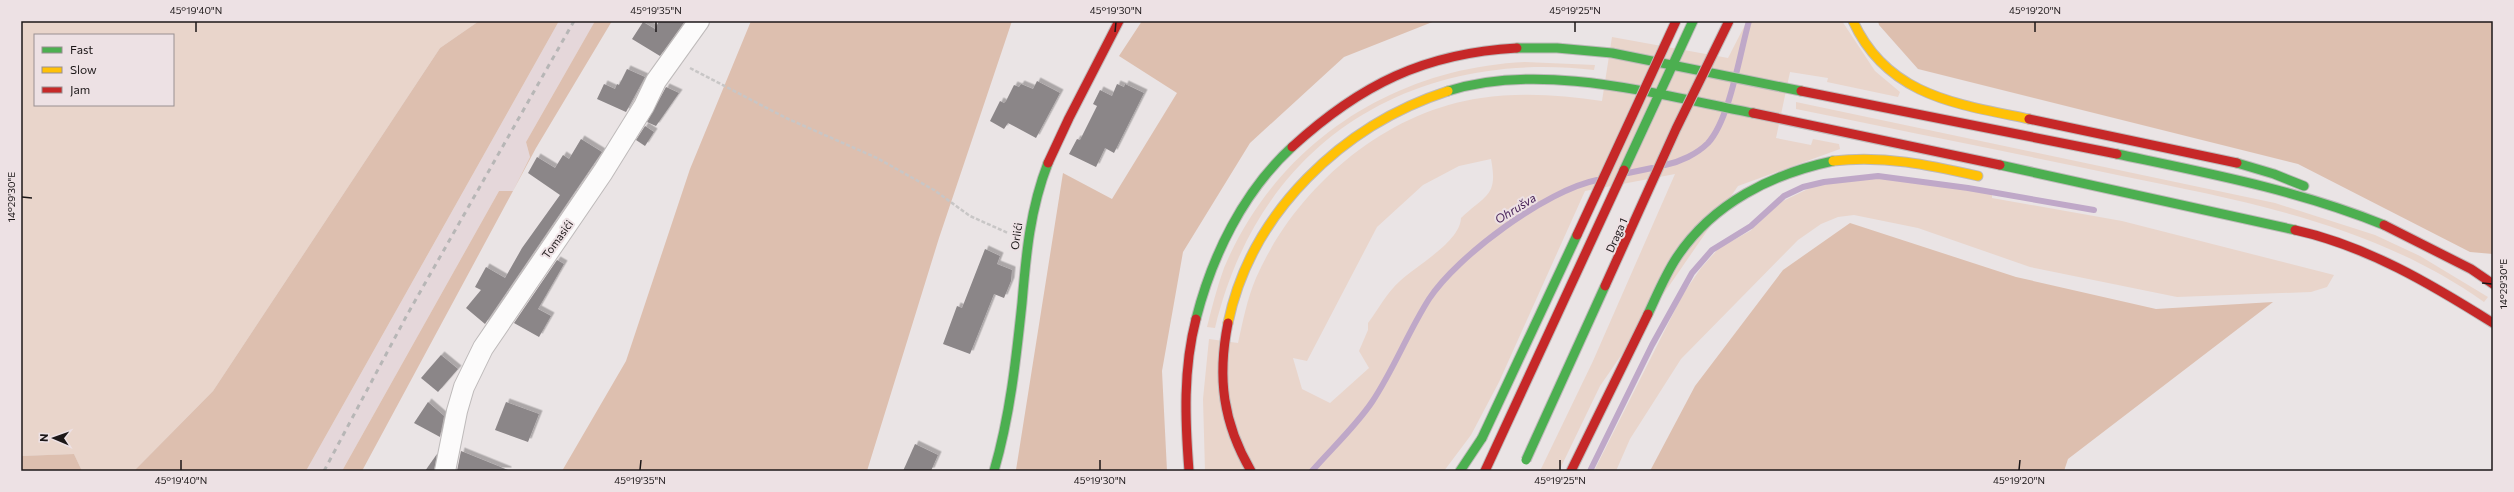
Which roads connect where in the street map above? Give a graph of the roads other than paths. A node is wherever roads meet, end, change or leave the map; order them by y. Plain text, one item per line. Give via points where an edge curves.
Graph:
1 (699, 21) edge
2 (1120, 21) edge
3 (1676, 21) edge
4 (1693, 21) edge
5 (1728, 21) edge
6 (1853, 21) edge
7 (1985, 177) dead end
8 (2338, 206) junction
9 (2327, 237) junction
10 (2287, 238) dead end
11 (2493, 284) edge
12 (2493, 323) edge
13 (445, 471) edge
14 (994, 471) edge
15 (1189, 471) edge
16 (1251, 471) edge
17 (1460, 471) edge
18 (1485, 471) edge
19 (1520, 471) edge
20 (1571, 471) edge

1 - 13 street, Tomasići via 656,81 644,106 603,172 483,348 464,388
2 - 14 main road, Orlići via 1050,155 1038,189 1027,240 1012,394 1006,429
3 - 17 main road, bridge via 1482,438
4 - 18 main road, Draga 1
5 - 19 main road, Draga 1, bridge via 1673,135 1566,377
6 - 8 main road via 1866,47 1877,60 1898,78 1940,97 1980,110 2271,172 2311,189
7 - 20 main road via 1904,161 1860,158 1828,161 1789,171 1732,201 1710,219 1682,250 1630,348
8 - 11 main road via 2385,225 2471,269
8 - 15 main road, bridge via 2224,176 1612,53 1553,47 1507,48 1464,54 1421,66 1381,82 1340,106 1305,134 1273,165 1246,200 1225,237 1208,278 1191,337 1186,400
9 - 10 main road via 2320,240
9 - 12 main road via 2372,254
9 - 16 main road, bridge via 1777,116 1606,86 1549,79 1505,81 1462,88 1419,100 1380,119 1344,143 1311,171 1287,199 1259,242 1236,296 1225,343 1222,377 1226,416 1232,438

